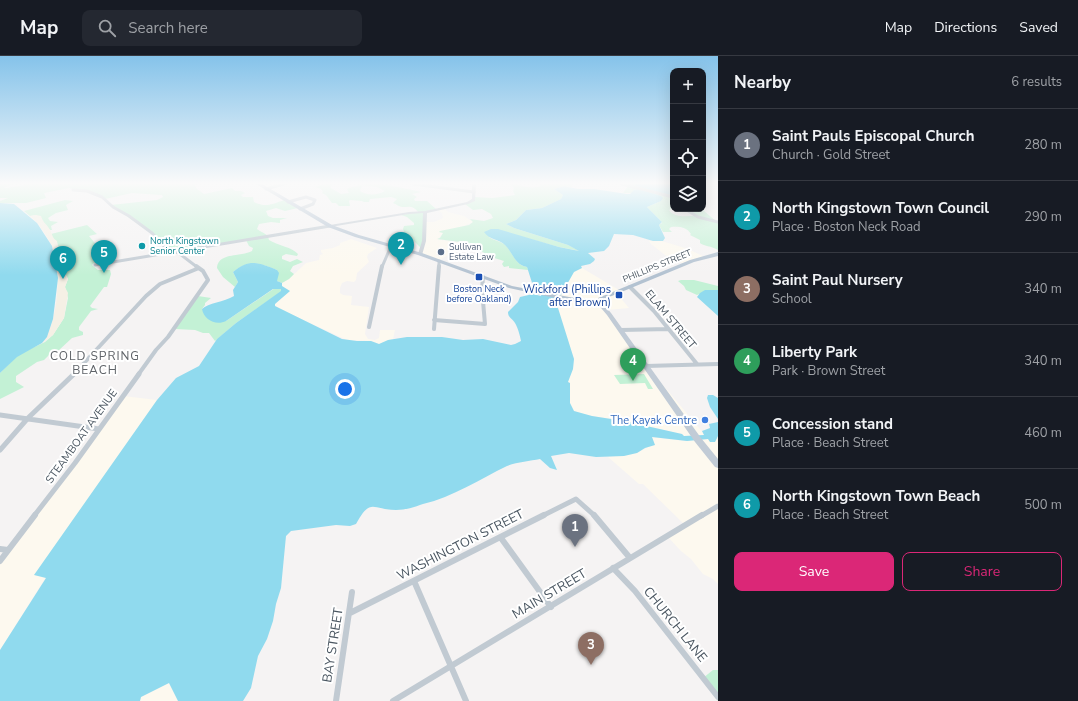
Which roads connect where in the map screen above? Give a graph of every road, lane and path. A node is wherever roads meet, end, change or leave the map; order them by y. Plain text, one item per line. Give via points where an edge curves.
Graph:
1 (126, 214) edge
2 (309, 214) edge
3 (402, 214) edge
4 (425, 214) edge
5 (693, 214) edge
6 (718, 222) edge
7 (330, 226) junction
8 (390, 246) junction
9 (176, 251) junction
10 (420, 254) junction
11 (718, 254) edge
12 (438, 261) junction
13 (95, 265) dead end
14 (198, 268) junction
15 (483, 277) junction
16 (630, 287) junction
17 (599, 301) junction
18 (434, 320) junction
19 (369, 327) dead end
20 (434, 329) dead end
21 (669, 329) junction
22 (621, 330) junction
23 (697, 364) junction
24 (718, 364) edge
25 (646, 366) junction
26 (0, 415) edge
27 (28, 418) junction
28 (99, 428) junction
29 (0, 450) edge
30 (718, 466) edge
31 (718, 506) edge
32 (501, 538) junction
33 (0, 549) edge
34 (8, 550) junction
35 (630, 558) junction
36 (0, 561) edge
37 (613, 568) junction
38 (414, 581) junction
39 (352, 592) dead end
40 (551, 607) junction
41 (350, 612) junction
42 (452, 665) junction
43 (718, 697) edge
44 (336, 701) edge
45 (393, 701) edge
46 (466, 701) edge

1 - 9 street, STEAMBOAT AVENUE via 164,246
2 - 7 main road
3 - 7 street
4 - 10 street via 424,241
5 - 6 street
7 - 8 main road
7 - 9 street
8 - 10 main road
8 - 19 street via 381,269
9 - 13 street
9 - 14 street, STEAMBOAT AVENUE
10 - 12 main road
11 - 16 main road, PHILLIPS STREET via 692,261
12 - 15 main road
12 - 18 street
14 - 27 street via 160,284 146,296 71,377
14 - 28 street, STEAMBOAT AVENUE via 207,275 205,285
15 - 17 main road via 511,287 559,297
15 - 18 street via 485,324
16 - 17 main road, PHILLIPS STREET
16 - 21 street, ELAM STREET
17 - 22 main road
18 - 20 street
21 - 22 street
21 - 23 street, ELAM STREET
22 - 25 main road
23 - 24 street
23 - 25 street
25 - 30 main road
26 - 27 street
27 - 28 street
27 - 29 street
28 - 34 street, STEAMBOAT AVENUE
31 - 35 street, MAIN STREET
32 - 35 street, WASHINGTON STREET via 576,499 580,500
32 - 38 street, WASHINGTON STREET
32 - 40 street
33 - 34 street
34 - 36 street, STEAMBOAT AVENUE
35 - 37 street, MAIN STREET
37 - 40 street, MAIN STREET
37 - 43 street, CHURCH LANE via 635,591
38 - 41 street, WASHINGTON STREET
38 - 42 street
39 - 41 street, BAY STREET
40 - 42 street, MAIN STREET
41 - 44 street, BAY STREET
42 - 45 street, MAIN STREET
42 - 46 street

